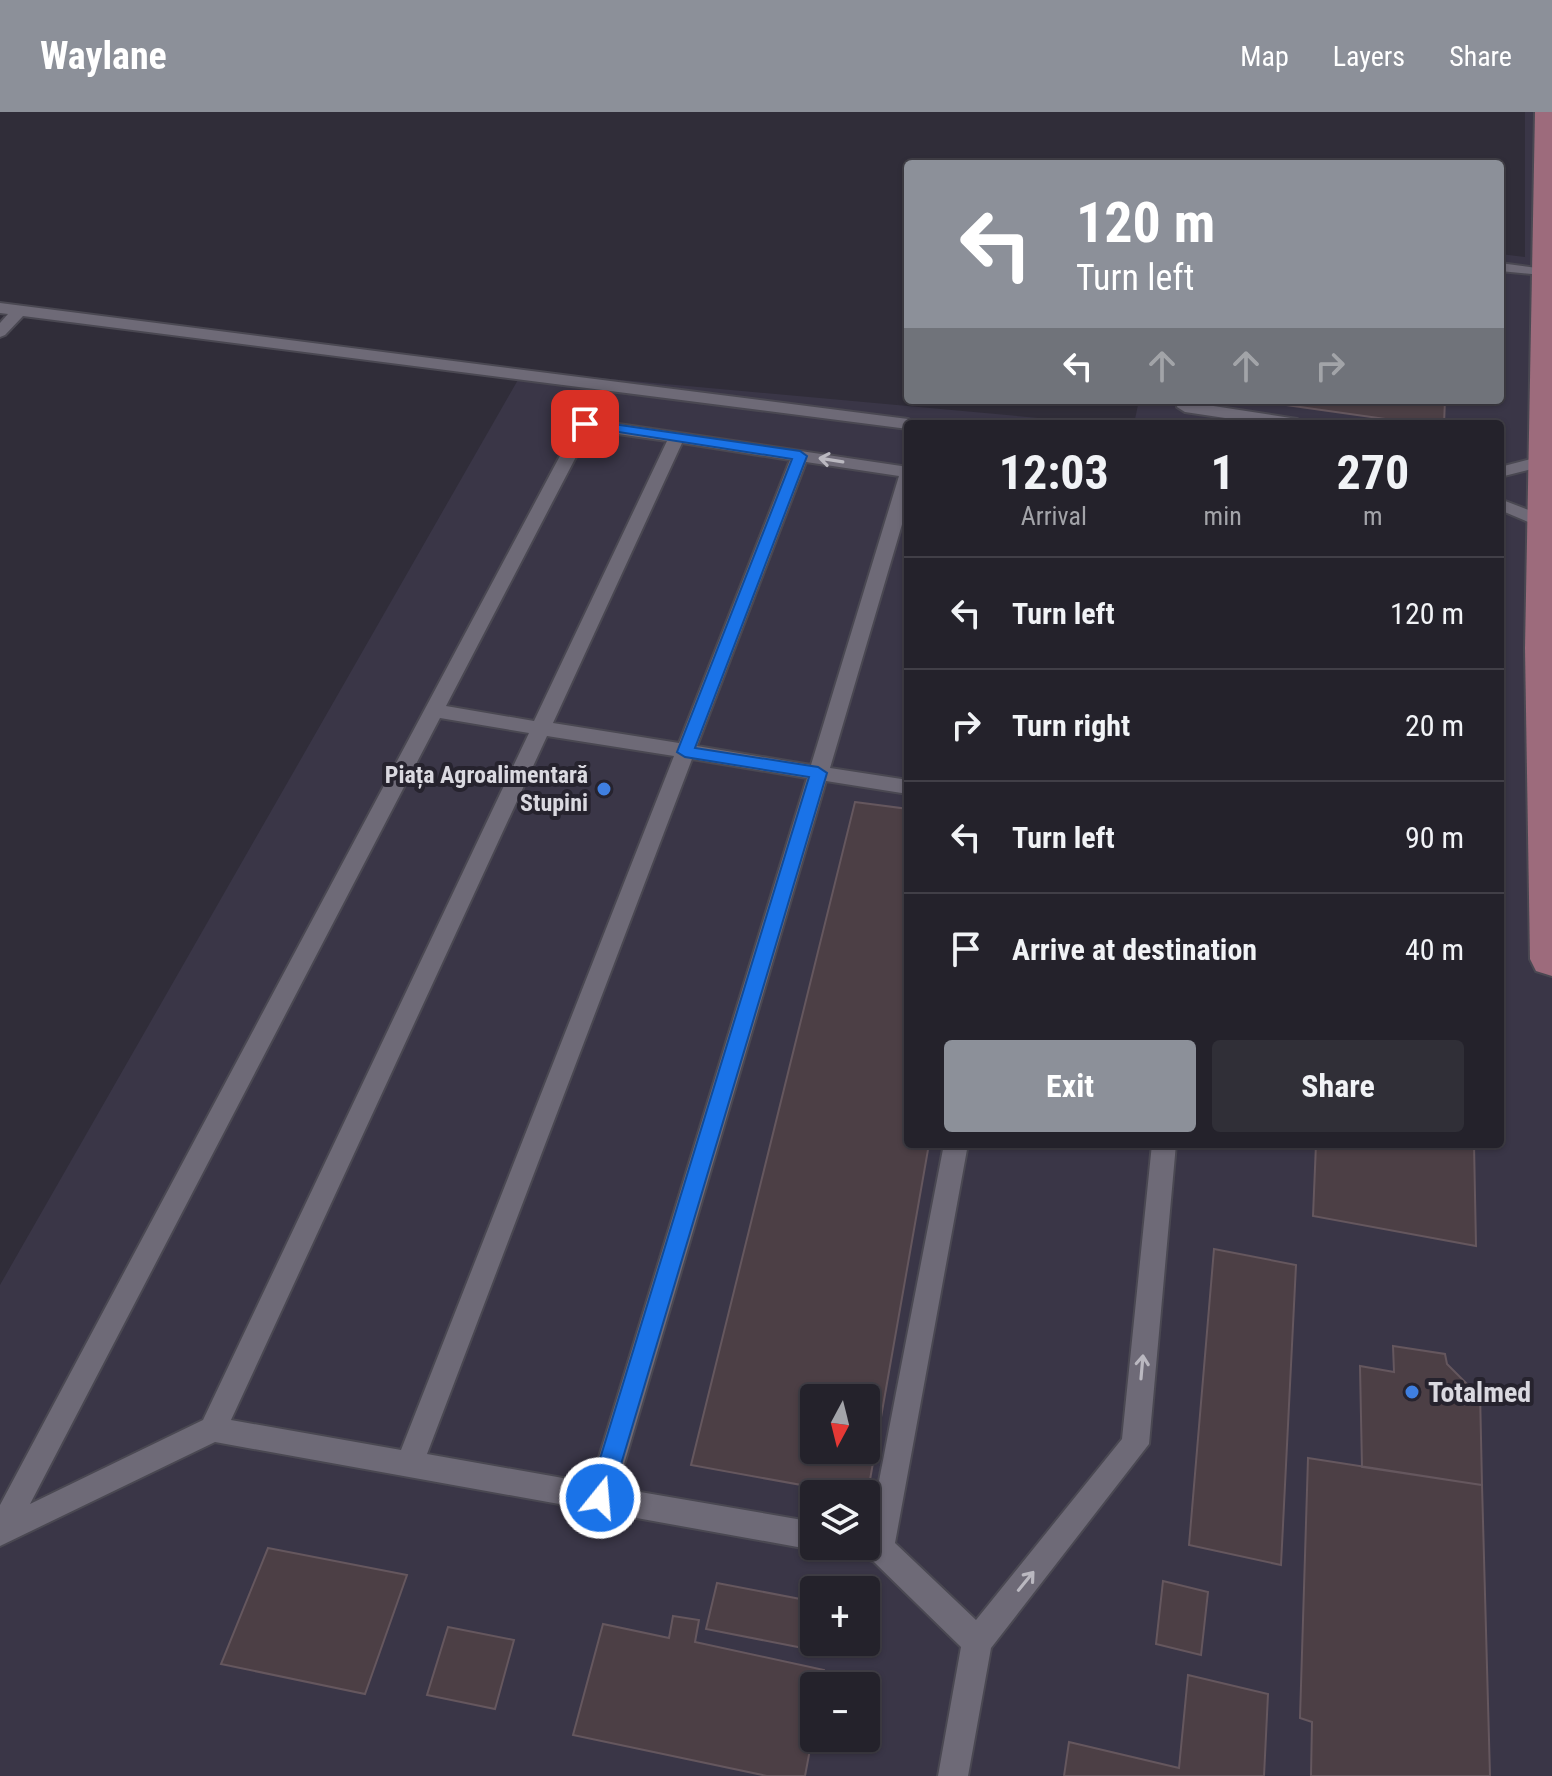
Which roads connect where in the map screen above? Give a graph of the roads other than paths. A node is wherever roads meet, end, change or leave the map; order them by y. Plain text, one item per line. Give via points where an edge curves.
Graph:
1 (1548, 112) edge
2 (1504, 268) edge
3 (1548, 273) junction
4 (0, 308) edge
5 (19, 311) junction
6 (0, 332) edge
7 (1186, 404) edge
8 (1271, 420) edge
9 (904, 423) edge
10 (677, 437) junction
11 (800, 456) junction
12 (1547, 460) junction
13 (1504, 471) edge
14 (904, 473) edge
15 (904, 487) edge
16 (1504, 506) edge
17 (1546, 523) junction
18 (434, 711) junction
19 (542, 728) junction
20 (685, 752) junction
21 (818, 773) junction
22 (904, 786) edge
23 (1552, 959) edge
24 (955, 1148) edge
25 (1164, 1148) edge
26 (213, 1429) junction
27 (409, 1464) junction
28 (600, 1498) junction
29 (880, 1513) edge
30 (0, 1533) edge
31 (800, 1534) edge
32 (880, 1553) edge
33 (977, 1642) junction
34 (953, 1776) edge

1 - 3 main road
2 - 3 lane
3 - 12 main road
4 - 5 lane
5 - 6 lane
5 - 9 lane
7 - 8 lane
10 - 11 lane
10 - 18 lane via 585,424
10 - 19 lane
14 -> 11 lane
11 - 20 lane
12 - 13 lane
12 - 17 main road
15 - 21 lane
16 - 17 lane
17 - 23 main road
18 - 19 lane
18 - 30 lane
19 - 20 lane
19 - 26 lane
20 - 21 lane
20 - 27 lane
21 - 22 lane
21 - 28 lane
24 - 29 lane
33 -> 25 lane via 1135,1444
26 - 27 lane
26 - 30 lane
27 - 28 lane
28 - 31 lane
32 - 33 lane
33 - 34 lane

